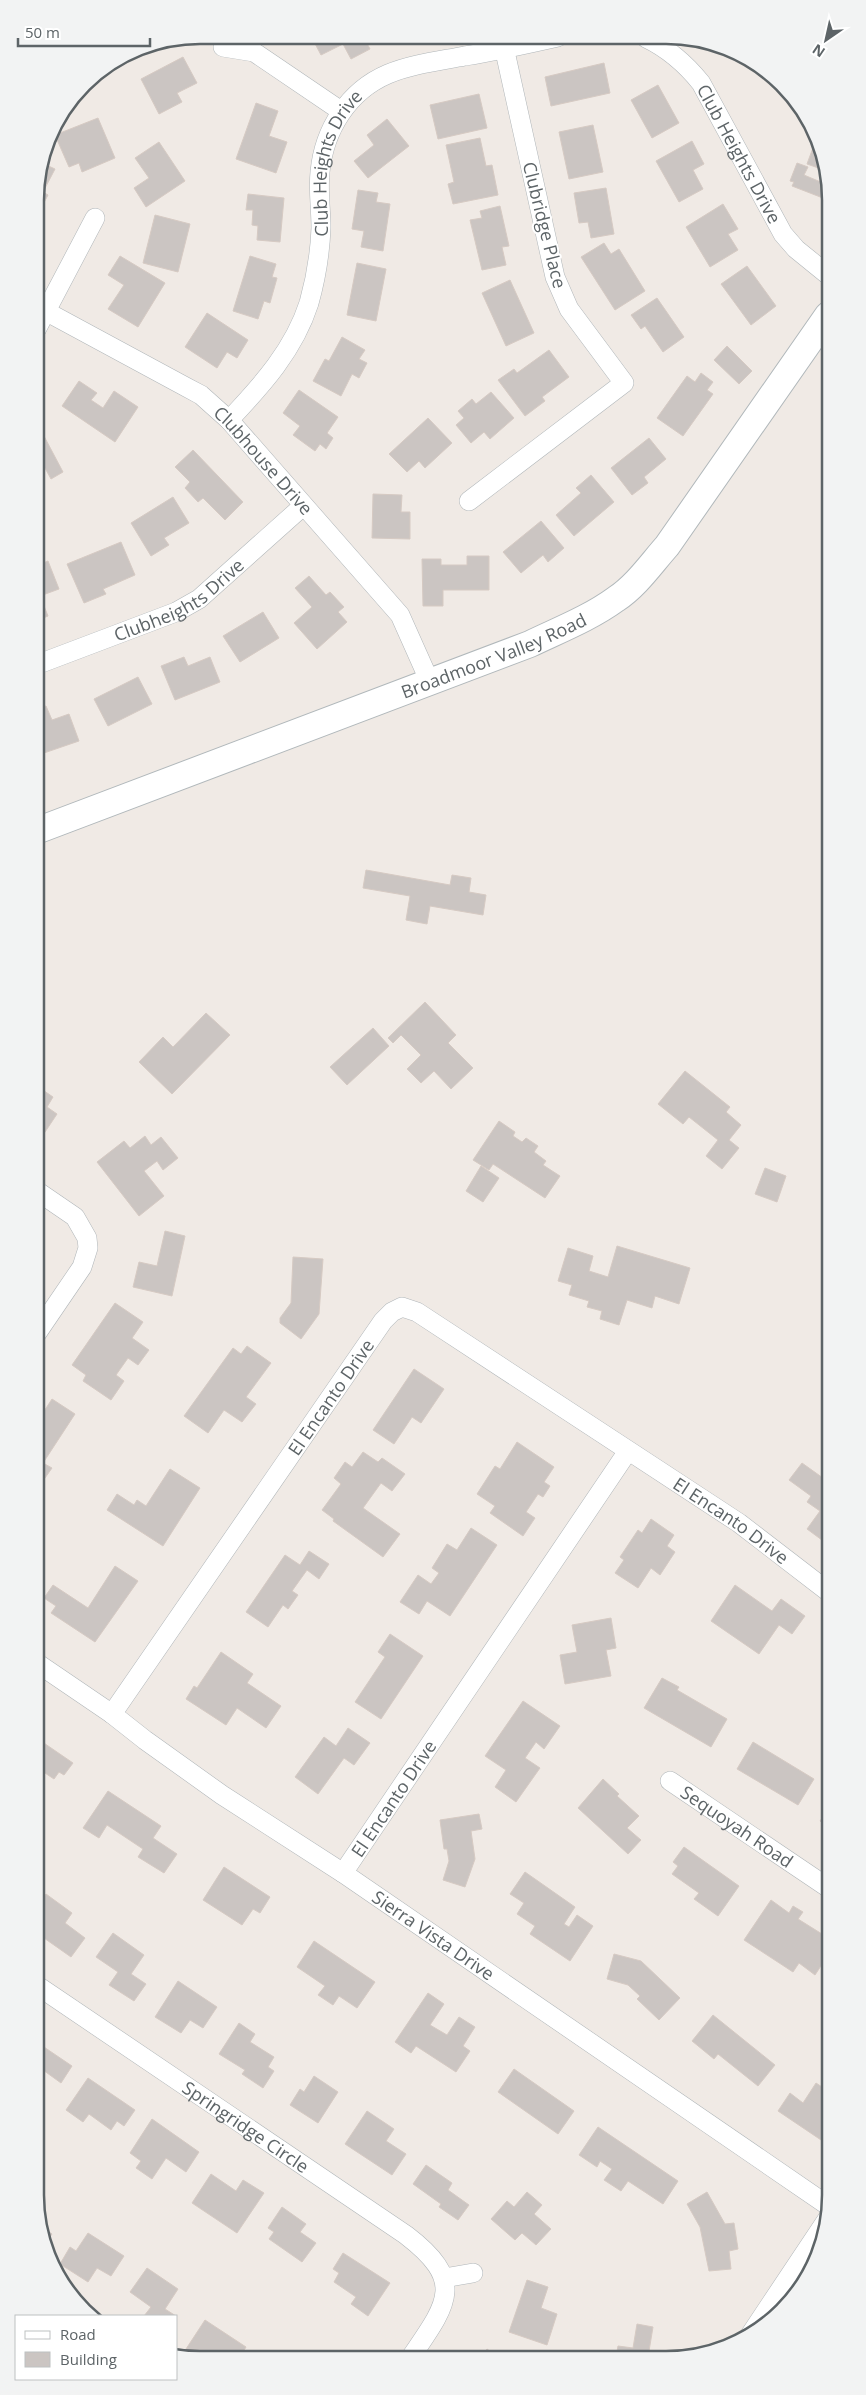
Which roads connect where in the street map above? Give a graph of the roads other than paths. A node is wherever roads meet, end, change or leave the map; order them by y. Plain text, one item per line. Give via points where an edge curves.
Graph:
1 (499, 44) edge
2 (503, 44) edge
3 (658, 44) edge
4 (223, 47) dead end
5 (341, 111) junction
6 (95, 218) dead end
7 (822, 270) edge
8 (44, 302) edge
9 (44, 311) edge
10 (822, 324) edge
11 (229, 420) junction
12 (469, 501) dead end
13 (303, 506) junction
14 (44, 662) edge
15 (430, 680) junction
16 (44, 828) edge
17 (44, 1196) edge
18 (44, 1322) edge
19 (628, 1451) junction
20 (822, 1587) edge
21 (44, 1668) edge
22 (112, 1714) junction
23 (670, 1781) dead end
24 (342, 1873) junction
25 (822, 1884) edge
26 (44, 1990) edge
27 (822, 2202) edge
28 (817, 2234) edge
29 (473, 2273) dead end
30 (444, 2278) junction
31 (760, 2319) edge
32 (415, 2351) edge

1 - 5 street, Club Heights Drive via 387,75 359,93
2 - 12 street, Clubridge Place via 555,277 570,309 624,383
3 - 7 street, Club Heights Drive via 690,68 783,234
4 - 5 street via 254,52
5 - 11 street, Club Heights Drive via 327,139 321,162 319,258 308,305 288,349 274,370
6 - 8 street
9 - 11 street, Clubhouse Drive via 186,386
10 - 15 street, Broadmoor Valley Road via 667,546 617,599 530,644
11 - 13 street, Clubhouse Drive
13 - 14 street, Clubheights Drive via 199,599 176,612
13 - 15 street, Clubhouse Drive via 400,615
15 - 16 street, Broadmoor Valley Road
17 - 18 street via 75,1217 87,1238 88,1248 82,1267
19 - 20 street, El Encanto Drive via 739,1523
19 - 22 street, El Encanto Drive via 417,1312 402,1307 392,1312
19 - 24 street, El Encanto Drive
21 - 22 street, Sierra Vista Drive
22 - 24 street, Sierra Vista Drive via 222,1795
23 - 25 street, Sequoyah Road
24 - 27 street, Sierra Vista Drive
26 - 30 street, Springridge Circle via 406,2235 430,2255
28 - 31 street
29 - 30 street
30 - 32 street via 443,2306

